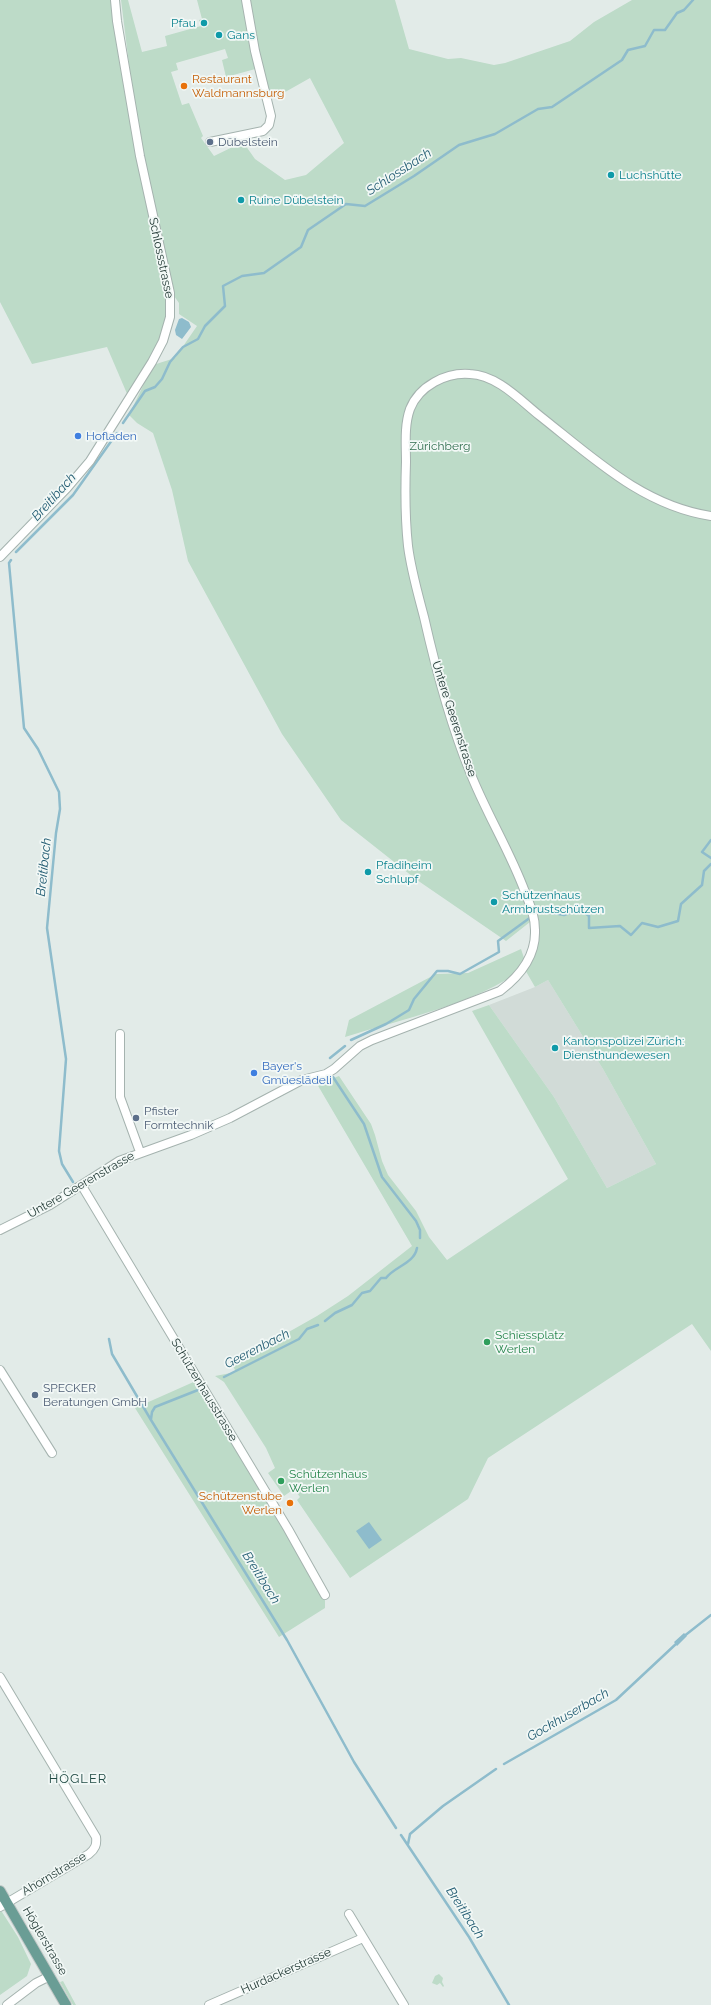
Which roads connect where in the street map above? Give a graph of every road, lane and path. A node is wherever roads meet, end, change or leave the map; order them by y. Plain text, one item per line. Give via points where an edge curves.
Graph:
1 (115, 0) edge
2 (246, 0) edge
3 (210, 142) dead end
4 (711, 516) edge
5 (0, 557) edge
6 (120, 1034) dead end
7 (140, 1152) junction
8 (82, 1186) junction
9 (0, 1230) edge
10 (0, 1370) edge
11 (52, 1453) dead end
12 (325, 1595) dead end
13 (0, 1676) edge
14 (0, 1891) edge
15 (4, 1905) edge
16 (349, 1914) dead end
17 (363, 1938) junction
18 (50, 1976) junction
19 (7, 2005) edge
20 (66, 2005) edge
21 (209, 2005) edge
22 (404, 2005) edge

1 - 5 street, Schlossstrasse via 140,156 170,293 170,317 163,341 152,362 90,461
2 - 3 street via 255,51 270,104 269,125 263,131
4 - 7 street, Untere Geerenstrasse via 651,497 632,487 509,391 482,376 449,376 434,382 418,396 410,410 406,430 406,520 409,548 434,660 467,765 532,909 535,929 533,949 519,974 500,991 372,1040 360,1046 326,1074 302,1080 230,1118 191,1135
6 - 7 street, Untere Geerenstrasse via 120,1098
7 - 8 street, Untere Geerenstrasse via 119,1161
8 - 9 street, Untere Geerenstrasse
8 - 12 street, Schützenhausstrasse
10 - 11 street
13 - 15 street, Ahornstrasse via 96,1837 94,1850 89,1854
14 - 15 main road, Höglerstrasse
15 - 18 main road, Höglerstrasse
16 - 17 street
17 - 21 street, Hurdackerstrasse
17 - 22 street
18 - 19 street via 36,1983
18 - 20 main road, Höglerstrasse

